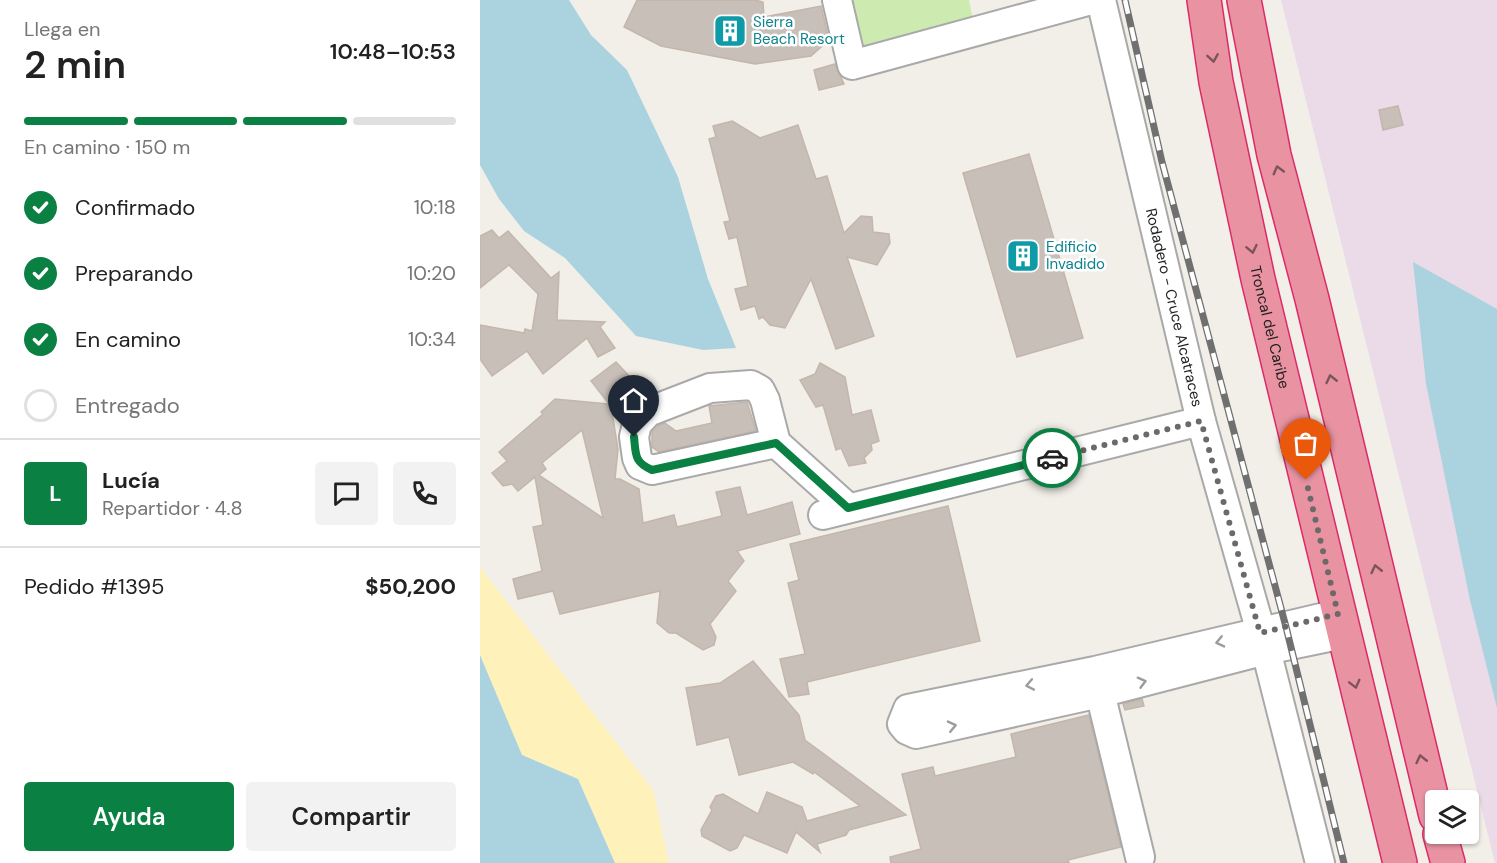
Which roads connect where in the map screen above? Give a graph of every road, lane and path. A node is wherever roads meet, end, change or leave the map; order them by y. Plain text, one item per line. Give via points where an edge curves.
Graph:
1 (837, 0) edge
2 (1090, 0) edge
3 (1101, 0) edge
4 (1204, 0) edge
5 (1244, 0) edge
6 (1201, 421) junction
7 (776, 443) junction
8 (1340, 624) junction
9 (1263, 641) junction
10 (1097, 682) junction
11 (1430, 790) edge
12 (1443, 844) edge
13 (1140, 857) dead end
14 (1320, 863) edge
15 (1400, 863) edge
16 (1448, 863) edge

1 - 2 street via 852,65
3 - 6 street, Rodadero - Cruce Alcatraces
4 -> 8 highway, Troncal del Caribe via 1216,82 1256,267
11 -> 5 highway via 1274,155
6 - 7 street via 835,512
6 - 9 street, Rodadero - Cruce Alcatraces
7 - 7 street via 765,400 760,390 751,385 710,388 648,412 637,423 634,437 640,465 652,470
8 - 9 street
8 -> 15 highway, Troncal del Caribe
9 - 10 street
9 - 14 street, Rodadero - Cruce Alcatraces
10 -> 10 street via 908,709 903,724 916,734
10 - 13 street
12 - 16 highway

